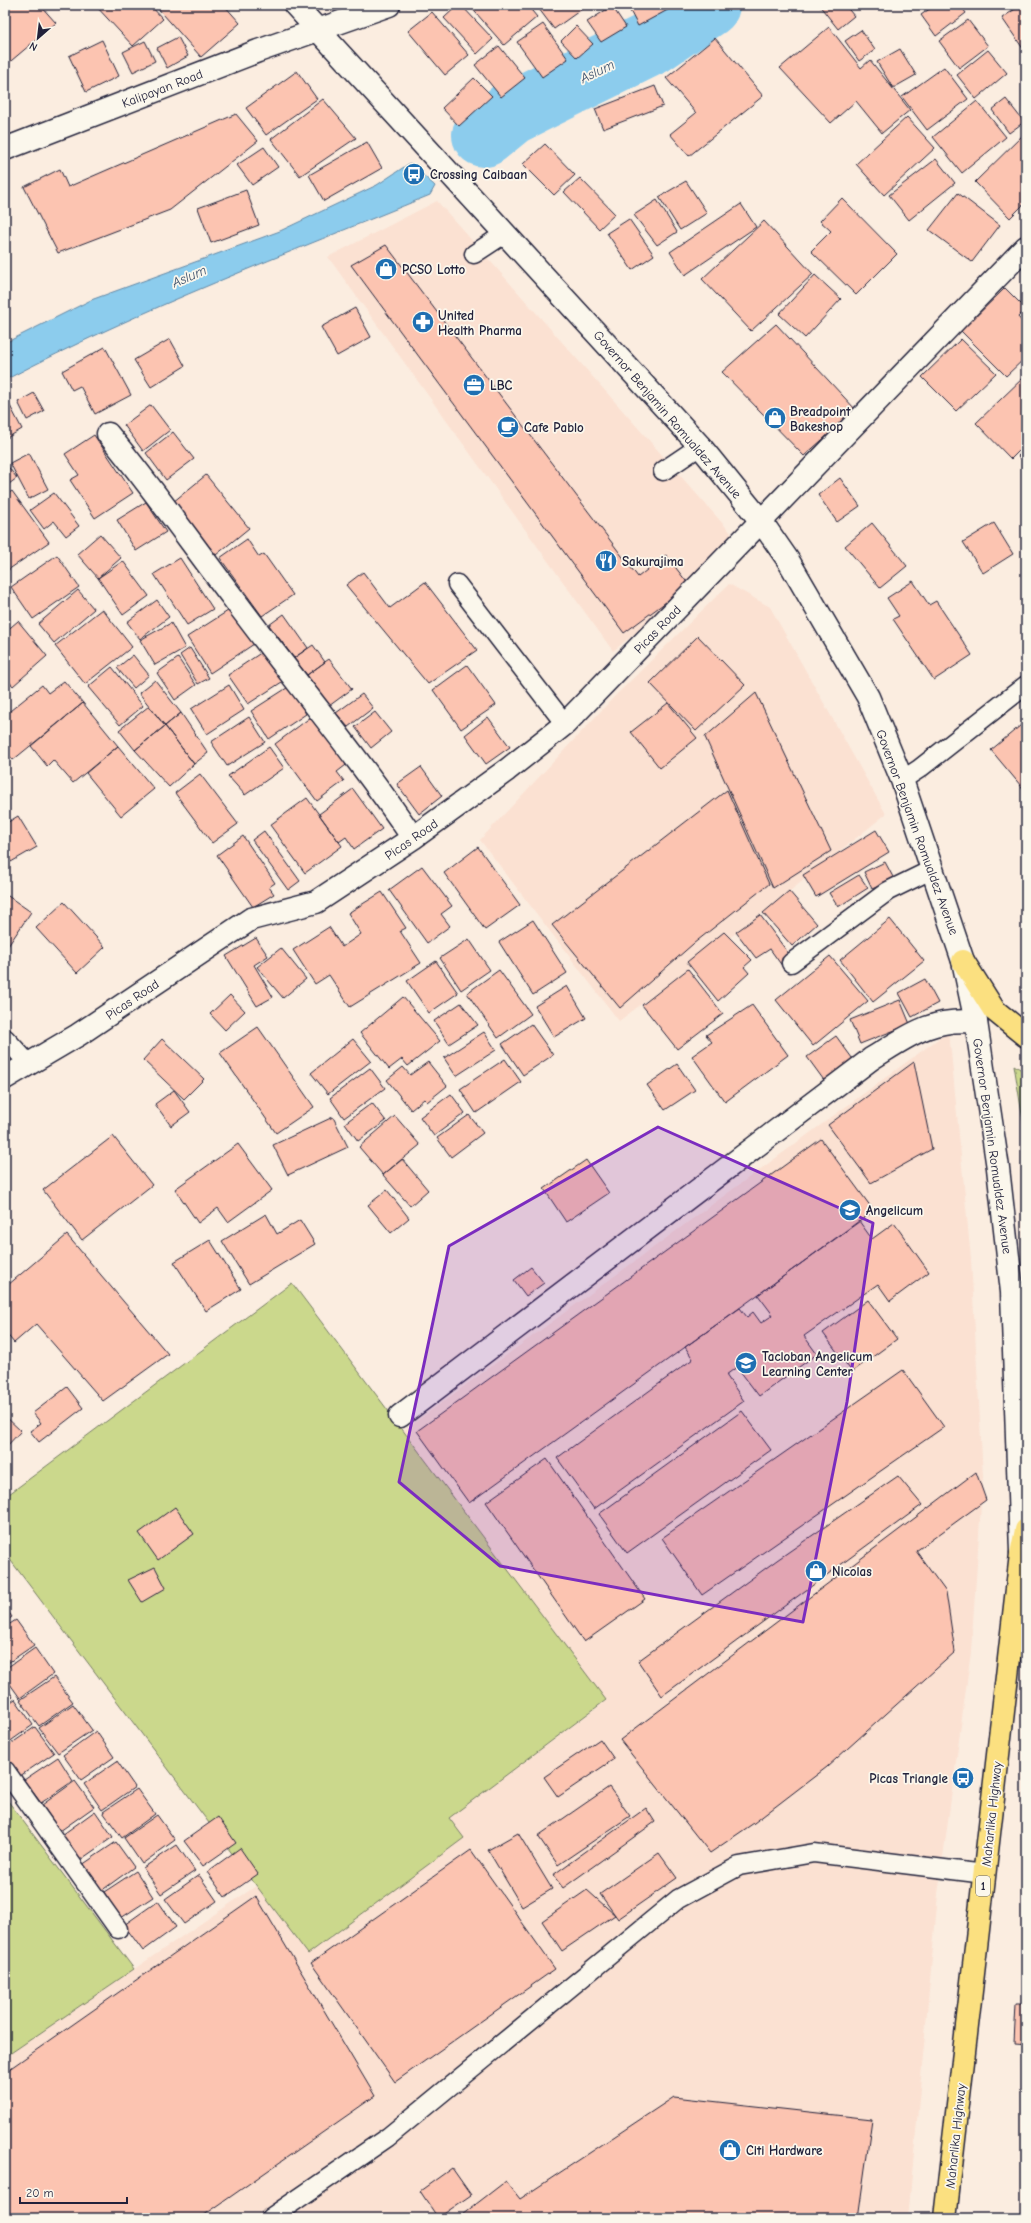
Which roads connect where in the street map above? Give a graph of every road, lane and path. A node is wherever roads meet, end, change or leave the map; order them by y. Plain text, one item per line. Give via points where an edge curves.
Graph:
1 (295, 5) edge
2 (389, 5) edge
3 (319, 30) junction
4 (5, 149) edge
5 (506, 233) junction
6 (1026, 247) edge
7 (474, 254) dead end
8 (108, 434) dead end
9 (700, 446) junction
10 (663, 471) dead end
11 (761, 521) junction
12 (457, 584) dead end
13 (1026, 685) edge
14 (565, 724) junction
15 (902, 780) junction
16 (413, 838) junction
17 (934, 869) junction
18 (963, 961) junction
19 (791, 963) dead end
20 (976, 1022) junction
21 (1026, 1036) edge
22 (5, 1038) edge
23 (29, 1064) junction
24 (5, 1078) edge
25 (400, 1416) dead end
26 (1026, 1530) edge
27 (1021, 1554) junction
28 (5, 1770) edge
29 (985, 1874) junction
30 (118, 1929) dead end
31 (270, 2218) edge
32 (945, 2218) edge

1 - 3 street, Governor Benjamin Romualdez Avenue
2 - 3 street, Kalipayan Road
3 - 4 street, Kalipayan Road
3 - 5 street, Governor Benjamin Romualdez Avenue
5 - 7 lane
5 - 9 street, Governor Benjamin Romualdez Avenue
6 - 11 street, Picas Road
8 - 16 street via 382,792
9 - 10 lane
9 - 11 street, Governor Benjamin Romualdez Avenue
11 - 14 street, Picas Road
11 - 15 street, Governor Benjamin Romualdez Avenue via 807,592 868,697
12 - 14 lane
13 - 15 lane
14 - 16 street, Picas Road
15 - 17 street, Governor Benjamin Romualdez Avenue
16 - 23 street, Picas Road via 316,902 251,920 78,1035
17 - 18 street, Governor Benjamin Romualdez Avenue
17 - 19 lane via 888,891
18 - 20 street, Governor Benjamin Romualdez Avenue
18 - 21 main road via 994,1010
20 - 25 street via 956,1020 922,1028 871,1059
20 - 27 street, Governor Benjamin Romualdez Avenue via 999,1175 1012,1292
22 - 23 lane
23 - 24 street, Picas Road
26 - 27 main road, Maharlika Highway / 1
27 - 29 main road, Maharlika Highway / 1
28 - 30 lane
29 - 31 lane via 814,1853 739,1866 678,1899 388,2137
29 - 32 main road, Maharlika Highway / 1

